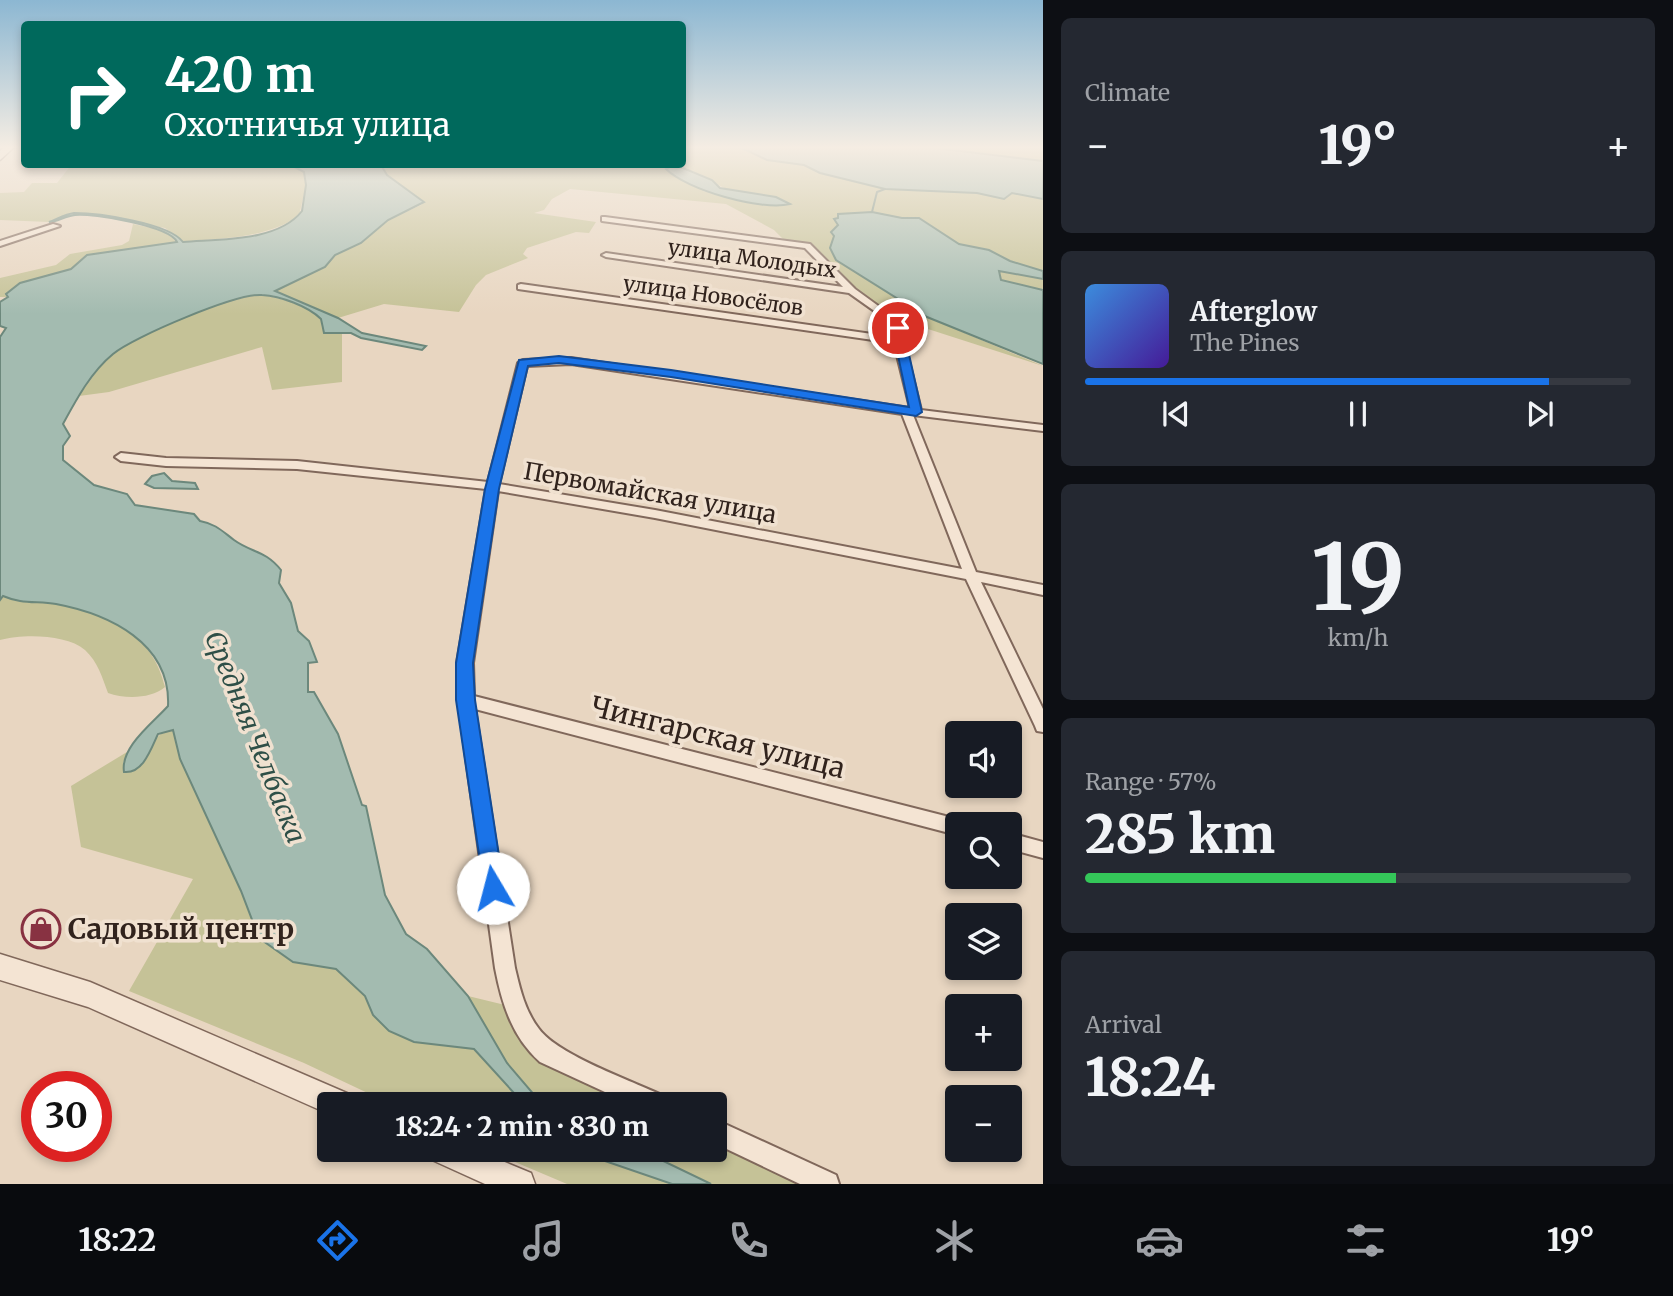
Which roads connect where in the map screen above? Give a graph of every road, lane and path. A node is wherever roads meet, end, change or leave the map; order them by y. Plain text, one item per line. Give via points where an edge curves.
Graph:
1 (605, 219) dead end
2 (56, 226) dead end
3 (0, 244) edge
4 (606, 255) dead end
5 (521, 288) dead end
6 (852, 291) junction
7 (900, 341) junction
8 (911, 412) junction
9 (1043, 428) edge
10 (121, 457) dead end
11 (492, 489) junction
12 (971, 576) junction
13 (1043, 590) edge
14 (466, 700) junction
15 (1043, 726) edge
16 (945, 824) edge
17 (1022, 844) edge
18 (1043, 850) edge
19 (0, 967) edge
20 (630, 1092) edge
21 (317, 1094) edge
22 (727, 1137) edge
23 (470, 1162) edge
24 (520, 1184) edge
25 (827, 1184) edge

1 - 6 street via 799,244 811,248
2 - 3 street
4 - 6 street, улица Молодых
5 - 7 street, улица Новосёлов
6 - 7 street via 894,321
7 - 8 street
8 - 9 street
8 - 11 street via 671,373 559,360 523,363
8 - 12 street
10 - 11 street, Первомайская улица via 388,472
11 - 12 street, Первомайская улица via 655,514
11 - 14 street via 465,663
12 - 13 street, Первомайская улица
12 - 15 street
14 - 16 street, Чингарская улица
14 - 20 street via 512,1001 525,1030 548,1054
17 - 18 street
19 - 21 street via 90,995
22 - 25 street
23 - 24 street

